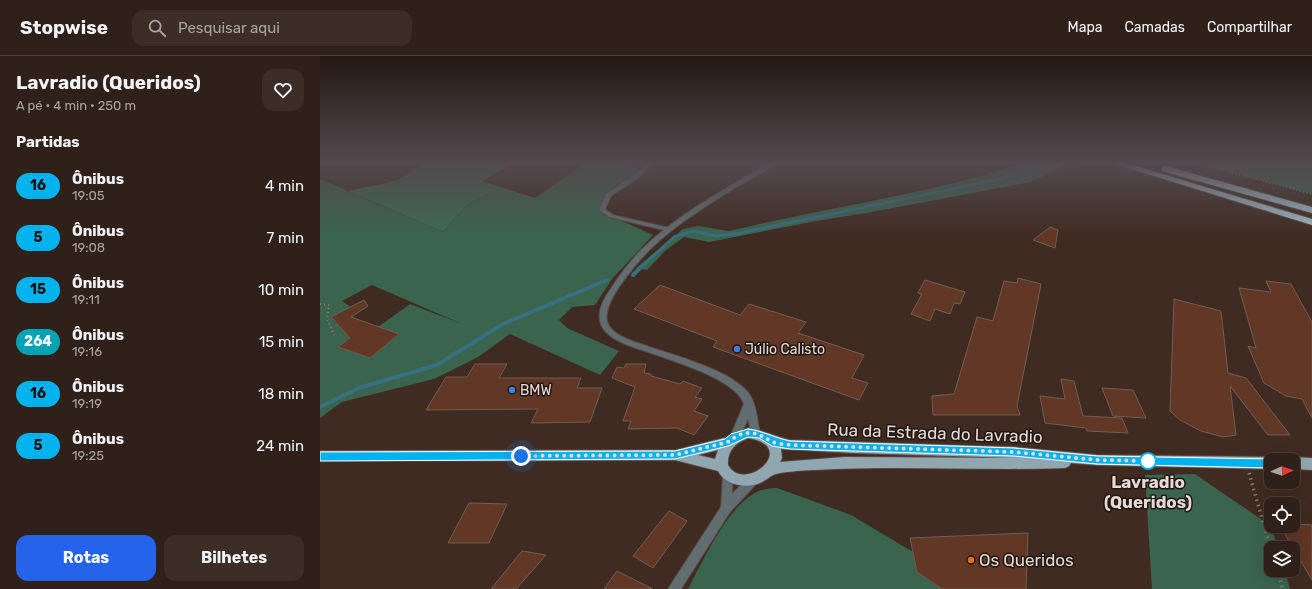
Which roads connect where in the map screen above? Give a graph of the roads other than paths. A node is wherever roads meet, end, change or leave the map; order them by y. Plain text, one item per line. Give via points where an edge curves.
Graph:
1 (622, 187) edge
2 (735, 187) edge
3 (1195, 187) edge
4 (1230, 187) edge
5 (1312, 210) edge
6 (1312, 222) edge
7 (668, 230) junction
8 (749, 404) junction
9 (755, 433) junction
10 (731, 440) junction
11 (772, 442) junction
12 (900, 448) junction
13 (675, 455) junction
14 (320, 456) edge
15 (1097, 460) junction
16 (899, 463) junction
17 (1264, 463) edge
18 (1300, 463) edge
19 (1312, 464) edge
20 (771, 469) junction
21 (725, 470) junction
22 (753, 480) junction
23 (726, 508) junction
24 (674, 589) edge

1 - 7 street via 608,195 602,210 611,216
2 - 7 street
3 - 6 highway
4 - 5 highway
7 - 8 street via 647,248 620,280 604,307 604,322 612,332 630,343 730,383 739,389
8 - 9 street
8 - 10 street
9 - 10 main road
9 - 11 main road, Rua da Estrada do Lavradio via 767,437
10 - 13 main road
10 - 21 main road via 722,454
11 - 12 main road, Rua da Estrada do Lavradio via 854,448
11 - 20 main road via 776,455
12 - 15 main road, Rua da Estrada do Lavradio via 1014,452
12 - 16 main road
13 - 14 main road
13 - 21 main road
15 - 16 main road, Rua da Estrada do Lavradio via 1019,465
15 - 17 main road, Rua da Estrada do Lavradio
16 - 20 main road, Rua da Estrada do Lavradio via 845,463
18 - 19 main road
20 - 22 main road, Rua da Estrada do Lavradio
21 - 22 main road via 735,478
21 - 23 street
22 - 23 street
23 - 24 street

